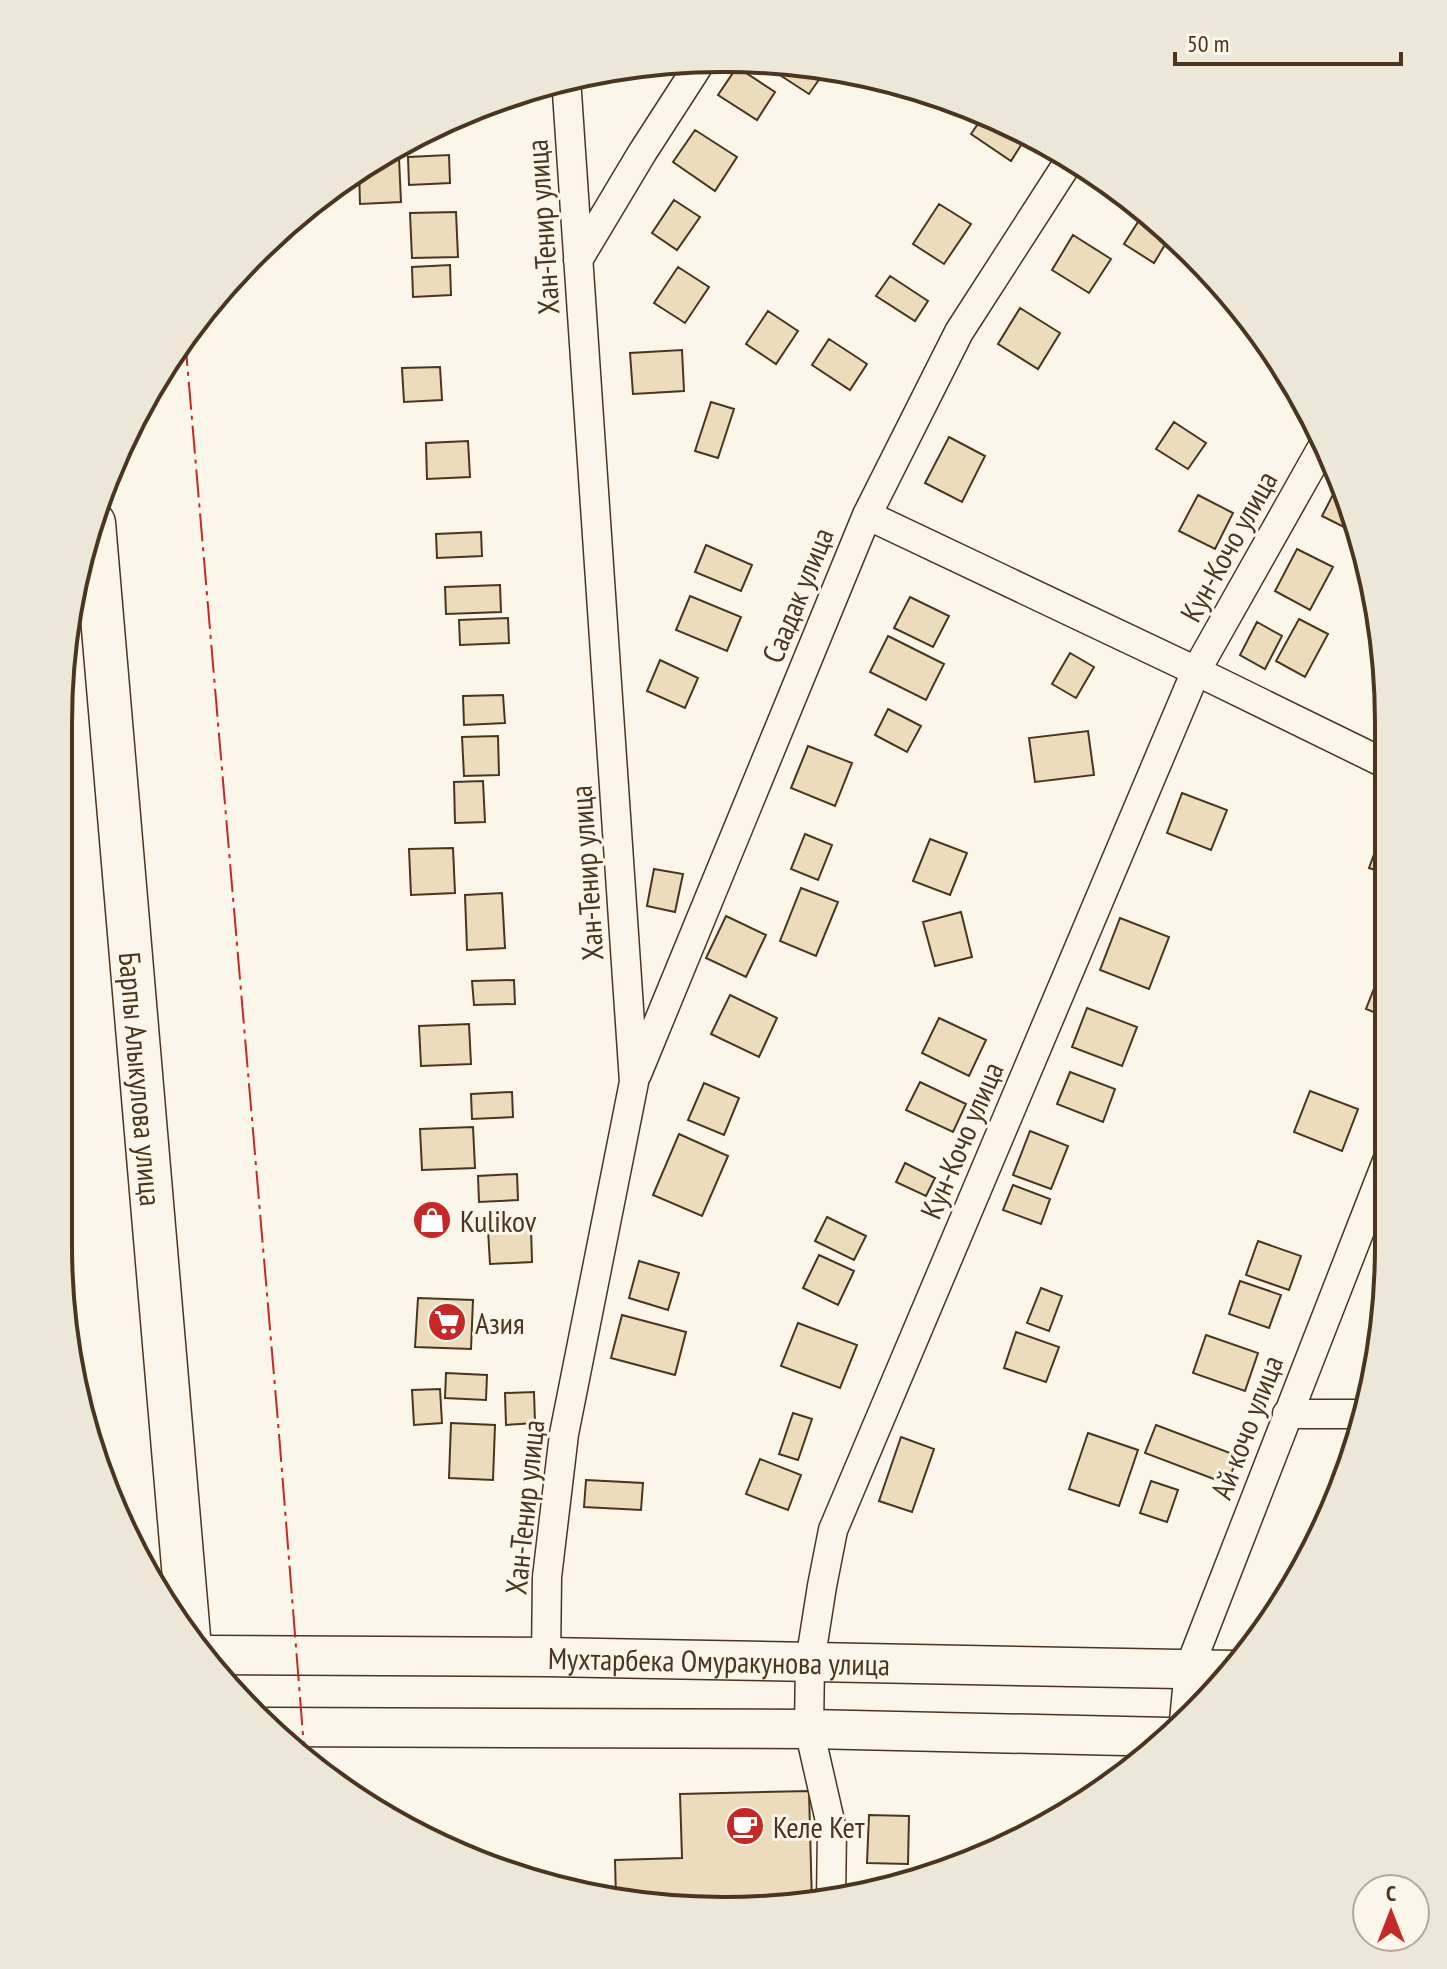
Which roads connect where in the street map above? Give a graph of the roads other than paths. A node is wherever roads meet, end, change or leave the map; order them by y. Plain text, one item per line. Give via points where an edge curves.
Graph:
1 (694, 73) edge
2 (567, 91) edge
3 (1064, 169) edge
4 (578, 260) junction
5 (1317, 456) edge
6 (867, 515) junction
7 (96, 548) edge
8 (1196, 671) junction
9 (1375, 759) edge
10 (634, 1082) junction
11 (1375, 1191) edge
12 (1287, 1414) junction
13 (1353, 1414) edge
14 (187, 1614) edge
15 (218, 1655) edge
16 (546, 1657) junction
17 (810, 1662) junction
18 (1189, 1669) junction
19 (1217, 1670) edge
20 (1186, 1704) edge
21 (286, 1727) edge
22 (809, 1729) junction
23 (1151, 1737) edge
24 (831, 1887) edge

1 - 4 street
2 - 4 street, Хан-Тенир улица
3 - 6 street, Саадак улица via 959,332
4 - 10 street, Хан-Тенир улица
5 - 8 street, Кун-Кочо улица
6 - 8 street
6 - 10 street, Саадак улица
7 - 14 main road, Барпы Алыкулова улица
8 - 9 street
8 - 17 street, Кун-Кочо улица via 833,1530
10 - 16 street, Хан-Тенир улица via 564,1434 547,1577
11 - 12 street, Ай кочо улица
12 - 13 street
12 - 18 street, Ай кочо улица
15 - 16 main road, Мухтарбека Омуракунова улица
16 - 17 main road, Мухтарбека Омуракунова улица
17 - 18 main road, Мухтарбека Омуракунова улица
17 - 22 street, Кун-Кочо улица
18 - 19 main road, Мухтарбека Омуракунова улица
18 - 20 street, Ай кочо улица
21 - 22 main road
22 - 23 main road
22 - 24 street, Кун-Кочо улица via 832,1830

